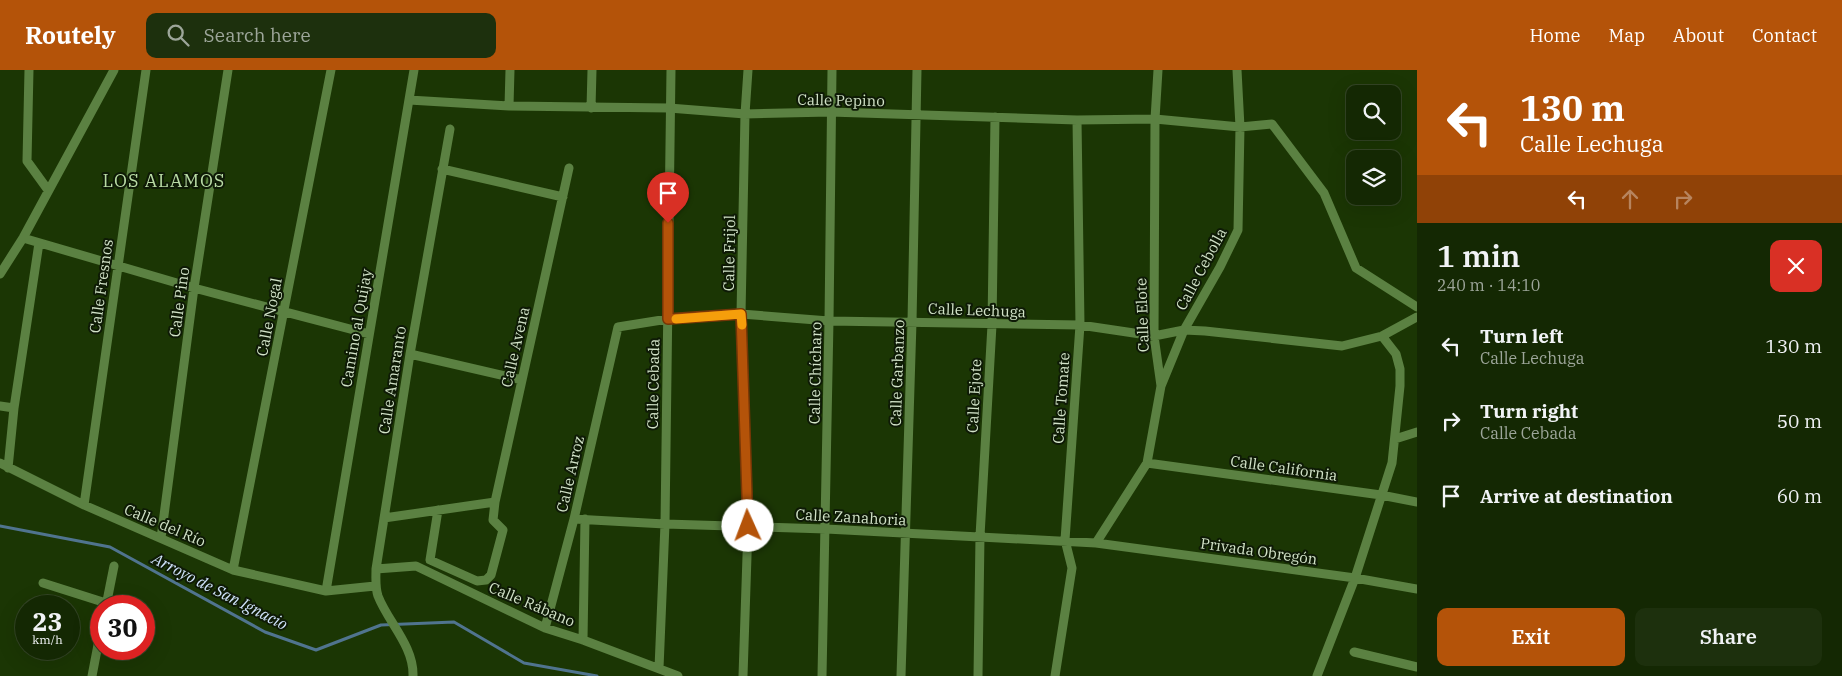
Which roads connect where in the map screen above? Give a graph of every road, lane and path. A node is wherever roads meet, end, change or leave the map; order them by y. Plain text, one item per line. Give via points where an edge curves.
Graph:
1 (29, 70) edge
2 (114, 70) edge
3 (146, 70) edge
4 (228, 70) edge
5 (331, 70) edge
6 (414, 70) edge
7 (510, 70) edge
8 (592, 70) edge
9 (671, 70) edge
10 (748, 70) edge
11 (832, 70) edge
12 (917, 70) edge
13 (1158, 70) edge
14 (1237, 70) edge
15 (409, 100) junction
16 (509, 106) junction
17 (591, 108) junction
18 (669, 108) junction
19 (830, 112) junction
20 (745, 114) junction
21 (916, 114) junction
22 (995, 117) junction
23 (1155, 119) junction
24 (1077, 120) junction
25 (1240, 126) junction
26 (450, 129) dead end
27 (569, 168) dead end
28 (442, 169) junction
29 (48, 190) junction
30 (563, 197) junction
31 (23, 238) junction
32 (40, 243) junction
33 (117, 265) junction
34 (0, 274) edge
35 (194, 288) junction
36 (1417, 307) edge
37 (284, 311) junction
38 (741, 314) junction
39 (1417, 317) edge
40 (668, 319) junction
41 (829, 321) junction
42 (912, 322) junction
43 (992, 325) junction
44 (1080, 326) junction
45 (618, 327) joint
46 (1184, 330) junction
47 (369, 334) junction
48 (1154, 336) junction
49 (1382, 336) junction
50 (410, 354) junction
51 (522, 380) junction
52 (1161, 386) junction
53 (0, 406) edge
54 (14, 408) junction
55 (1417, 432) edge
56 (1395, 438) junction
57 (1147, 463) junction
58 (4, 466) edge
59 (1381, 494) junction
60 (495, 502) junction
61 (1417, 502) edge
62 (84, 505) junction
63 (438, 510) junction
64 (384, 518) junction
65 (574, 519) junction
66 (585, 519) junction
67 (666, 524) junction
68 (748, 526) junction
69 (826, 529) junction
70 (906, 534) junction
71 (980, 536) junction
72 (161, 538) junction
73 (1065, 540) junction
74 (1096, 542) junction
75 (114, 566) dead end
76 (376, 569) junction
77 (234, 570) junction
78 (1355, 578) junction
79 (43, 583) dead end
80 (375, 586) junction
81 (1417, 589) edge
82 (326, 591) junction
83 (108, 595) edge
84 (90, 599) edge
85 (545, 628) junction
86 (583, 640) junction
87 (1354, 652) dead end
88 (95, 660) edge
89 (1417, 666) edge
90 (659, 668) junction
91 (92, 676) edge
92 (413, 676) edge
93 (678, 676) edge
94 (743, 676) edge
95 (822, 676) edge
96 (901, 676) edge
97 (978, 676) edge
98 (1055, 676) edge
99 (1317, 676) edge

1 - 29 street via 28,161
2 - 29 street
3 - 33 street, Calle Fresnos
4 - 35 street, Calle Pino
5 - 37 street, Calle Nogal
6 - 15 street, Camino al Quijay
7 - 16 street
8 - 17 street
9 - 18 street, Calle Cebada
10 - 20 street, Calle Frijol
11 - 19 street, Calle Chícharo
12 - 21 street, Calle Garbanzo
13 - 23 street, Calle Elote
14 - 25 street, Calle Cebolla
15 - 16 street, Calle Pepino
15 - 47 street, Camino al Quijay
16 - 17 street, Calle Pepino
17 - 18 street, Calle Pepino
18 - 20 street, Calle Pepino
18 - 40 street, Calle Cebada
19 - 20 street, Calle Pepino
19 - 21 street, Calle Pepino
19 - 41 street, Calle Chícharo
20 - 38 street, Calle Frijol
21 - 22 street, Calle Pepino
21 - 42 street, Calle Garbanzo
22 - 24 street, Calle Pepino
22 - 43 street, Calle Ejote
23 - 24 street, Calle Pepino
23 - 25 street, Calle Pepino
23 - 48 street, Calle Elote
24 - 44 street, Calle Tomate
25 - 36 street, Calle Pepino via 1272,124 1324,193 1356,268
25 - 46 street, Calle Cebolla via 1238,230
26 - 28 street, Calle Amaranto
27 - 30 street, Calle Avena
28 - 30 street
28 - 50 street, Calle Amaranto
29 - 31 street
30 - 51 street, Calle Avena
31 - 32 street
31 - 34 street
32 - 33 street
32 - 54 street
33 - 35 street
33 - 62 street, Calle Fresnos
35 - 37 street
35 - 72 street, Calle Pino
37 - 47 street
37 - 77 street, Calle Nogal
38 - 40 street, Calle Lechuga
38 - 41 street, Calle Lechuga
38 - 68 street, Calle Frijol
39 - 49 street, Calle Lechuga
40 - 45 street, Calle Lechuga
40 - 67 street, Calle Cebada
41 - 42 street, Calle Lechuga
41 - 69 street, Calle Chícharo
42 - 43 street, Calle Lechuga
42 - 70 street, Calle Garbanzo
43 - 44 street, Calle Lechuga
43 - 71 street, Calle Ejote
44 - 48 street, Calle Lechuga
44 - 73 street, Calle Tomate
45 - 65 street, Calle Arroz
46 - 48 street, Calle Lechuga
46 - 49 street, Calle Lechuga via 1342,346
46 - 52 street, Calle Cebolla
47 - 82 street, Camino al Quijay
48 - 52 street, Calle Elote
49 - 56 street via 1396,354 1400,369
50 - 51 street
50 - 64 street, Calle Amaranto
51 - 60 street, Calle Avena
52 - 57 street, Calle Elote
53 - 54 street
54 - 58 street
55 - 56 street
56 - 59 street via 1392,463
57 - 59 street, Calle California
57 - 74 street, Calle Elote
58 - 62 street, Calle del Río
59 - 61 street, Calle California
59 - 78 street
60 - 63 street
60 - 63 street via 494,520 503,530 491,575 486,580 477,581 430,560
62 - 72 street, Calle del Río
63 - 64 street
64 - 76 street, Calle Amaranto
65 - 66 street, Calle Zanahoria
65 - 85 street, Calle Arroz
66 - 67 street, Calle Zanahoria
66 - 86 street, Calle Arroz
67 - 68 street, Calle Zanahoria
67 - 90 street, Calle Cebada
68 - 69 street, Calle Zanahoria
68 - 94 street, Calle Frijol
69 - 70 street, Calle Zanahoria
69 - 95 street, Calle Chícharo
70 - 71 street, Calle Zanahoria
70 - 96 street, Calle Garbanzo
71 - 73 street, Calle Zanahoria
71 - 97 street, Calle Ejote
72 - 77 street, Calle del Río
73 - 74 street, Calle Zanahoria
73 - 98 street, Calle Tomate via 1072,568
74 - 78 street, Privada Obregón
75 - 83 street
76 - 80 street, Calle Amaranto
76 - 85 street, Calle Rábano via 416,566
77 - 82 street, Calle del Río
78 - 81 street, Privada Obregón
78 - 99 street
79 - 84 street
80 - 82 street, Calle del Río
80 - 92 street, Calle Amaranto via 414,666
85 - 86 street, Calle Rábano
86 - 90 street, Calle Rábano
87 - 89 street
88 - 91 street
90 - 93 street, Calle Rábano

